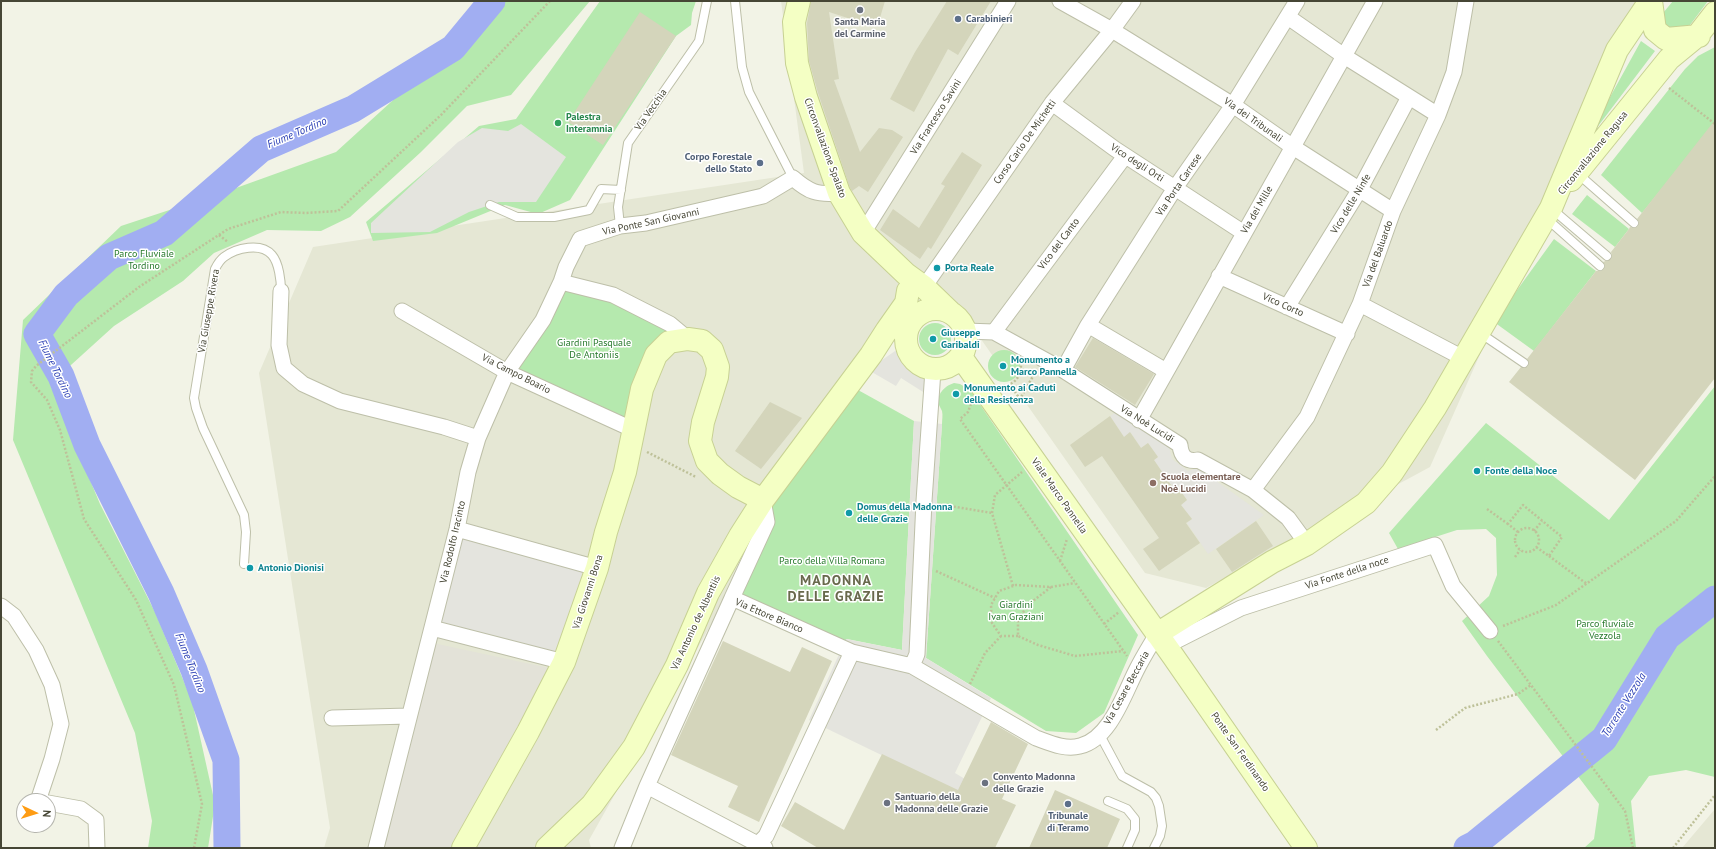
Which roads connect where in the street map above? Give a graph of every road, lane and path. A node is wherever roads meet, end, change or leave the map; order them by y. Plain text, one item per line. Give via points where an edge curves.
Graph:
1 (550, 1) edge
2 (707, 1) edge
3 (735, 1) edge
4 (799, 1) edge
5 (1008, 1) edge
6 (1060, 1) edge
7 (1133, 1) edge
8 (1297, 1) edge
9 (1375, 1) edge
10 (1466, 1) edge
11 (1651, 1) edge
12 (1715, 13) edge
13 (1288, 17) junction
14 (1112, 30) junction
15 (1706, 35) edge
16 (1344, 56) junction
17 (1665, 85) dead end
18 (1409, 97) junction
19 (1052, 103) junction
20 (1233, 105) junction
21 (1438, 115) junction
22 (1715, 124) edge
23 (1293, 147) junction
24 (1125, 156) junction
25 (1577, 173) junction
26 (793, 178) junction
27 (1175, 188) junction
28 (1360, 189) junction
29 (622, 190) junction
30 (839, 193) junction
31 (490, 205) dead end
32 (1551, 208) junction
33 (1393, 211) junction
34 (1634, 223) dead end
35 (620, 226) junction
36 (863, 233) junction
37 (1244, 233) junction
38 (1608, 256) dead end
39 (1600, 266) dead end
40 (1219, 276) junction
41 (561, 282) junction
42 (912, 284) junction
43 (281, 291) joint
44 (1360, 304) junction
45 (1287, 307) junction
46 (402, 311) dead end
47 (950, 312) junction
48 (915, 317) junction
49 (1088, 325) junction
50 (887, 330) junction
51 (965, 331) junction
52 (994, 332) junction
53 (1478, 332) junction
54 (1347, 334) junction
55 (688, 339) junction
56 (908, 352) junction
57 (871, 355) junction
58 (961, 357) junction
59 (1463, 358) junction
60 (1020, 359) dead end
61 (1043, 359) junction
62 (1524, 362) dead end
63 (933, 370) junction
64 (1063, 370) junction
65 (1166, 371) junction
66 (507, 372) junction
67 (960, 419) dead end
68 (1139, 420) junction
69 (632, 436) junction
70 (478, 438) junction
71 (1024, 470) dead end
72 (1715, 476) edge
73 (702, 481) dead end
74 (1006, 484) junction
75 (1253, 490) junction
76 (763, 500) junction
77 (924, 501) junction
78 (1487, 509) dead end
79 (992, 513) junction
80 (1542, 521) junction
81 (1508, 524) junction
82 (457, 529) junction
83 (1534, 530) junction
84 (1518, 532) junction
85 (1069, 534) dead end
86 (1307, 544) junction
87 (1536, 547) junction
88 (1520, 550) junction
89 (1549, 556) junction
90 (1515, 557) dead end
91 (1060, 561) junction
92 (244, 564) dead end
93 (922, 564) junction
94 (597, 568) junction
95 (1075, 583) junction
96 (1587, 584) junction
97 (1012, 586) junction
98 (1051, 587) junction
99 (732, 598) junction
100 (995, 598) junction
101 (1, 606) edge
102 (1121, 610) dead end
103 (1104, 624) junction
104 (432, 628) junction
105 (1490, 631) junction
106 (1001, 636) junction
107 (1018, 636) junction
108 (1165, 646) junction
109 (1123, 651) junction
110 (852, 652) junction
111 (564, 662) junction
112 (912, 666) junction
113 (1137, 669) junction
114 (1531, 685) junction
115 (963, 696) junction
116 (409, 716) junction
117 (332, 718) dead end
118 (1436, 730) dead end
119 (1100, 735) junction
120 (647, 786) junction
121 (41, 793) edge
122 (1715, 795) edge
123 (1108, 801) dead end
124 (56, 804) edge
125 (759, 847) edge
126 (97, 848) edge
127 (194, 848) edge
128 (376, 848) edge
129 (463, 848) edge
130 (547, 848) edge
131 (622, 848) edge
132 (1127, 848) edge
133 (1154, 848) edge
134 (1306, 848) edge
135 (1633, 848) edge
136 (1673, 848) edge

1 - 127 path via 441,115 338,211 281,212 228,229 139,287 32,371 31,382 47,400 60,430 84,519 136,600 174,685 202,804
2 - 29 lane, Via Vecchia via 699,42 628,143
3 - 26 lane via 742,67 749,92
4 - 30 main road, Circonvallazione Spalato via 794,22 797,63
5 - 36 street, Via Francesco Savini
6 - 14 street, Via dei Tribunali
7 - 14 street, Corso Carlo De Michetti
8 - 13 street, Via Porta Carrese
9 - 16 street, Via dei Mille
10 - 21 street, Via del Baluardo via 1454,72
11 - 15 main road, Circonvallazione Ragusa via 1655,30 1666,39
11 - 32 main road, Circonvallazione Ragusa via 1617,50
12 - 15 main road
13 - 16 street
13 - 20 street, Via Porta Carrese
14 - 19 street, Corso Carlo De Michetti
14 - 20 street, Via dei Tribunali
15 - 25 main road, Circonvallazione Ragusa via 1669,59
16 - 18 street
16 - 23 street, Via dei Mille
17 - 22 path
18 - 21 street
18 - 28 street, Vico delle Ninfe
19 - 24 street, Vico degli Orti
19 - 42 street, Corso Carlo De Michetti
20 - 23 street, Via dei Tribunali
20 - 27 street, Via Porta Carrese
21 - 33 street, Via del Baluardo
23 - 28 street, Via dei Tribunali
23 - 37 street, Via dei Mille
24 - 27 street, Vico degli Orti
24 - 52 street, Vico del Canto
25 - 32 main road, Circonvallazione Ragusa
25 - 34 lane
26 - 30 street via 813,193
26 - 35 street, Via Ponte San Giovanni via 763,196 646,223
27 - 37 street, Vico degli Orti
27 - 49 street, Via Porta Carrese
28 - 33 street, Via dei Tribunali
28 - 45 street, Vico delle Ninfe
29 - 31 lane via 601,189 589,210 554,217 517,217
29 - 35 lane, Via Vecchia via 618,207
30 - 36 main road, Circonvallazione Spalato
32 - 38 lane
32 - 39 lane
32 - 53 main road
33 - 44 street, Via del Baluardo
35 - 41 street, Via Ponte San Giovanni via 580,239
36 - 42 main road, Circonvallazione Spalato
37 - 40 street, Via dei Mille
40 - 45 street, Vico Corto
40 - 65 street, Via dei Mille
41 - 55 street via 613,295 670,324
41 - 66 street, Via Ponte San Giovanni via 543,320
42 - 47 main road, Circonvallazione Spalato
42 - 48 main road, Circonvallazione Spalato
42 - 50 main road, Via Antonio de Albentiis via 906,303
43 - 70 street, Via Giuseppe Rivera via 279,345 284,368 303,384 340,401
43 - 92 lane, Via Giuseppe Rivera via 276,263 272,255 261,248 237,251 218,263 194,398 203,428 244,515
44 - 54 street, Via del Baluardo
44 - 59 street
45 - 54 street, Vico Corto
46 - 66 street, Via Campo Boario
47 - 48 main road via 934,309
47 - 51 main road via 960,320
48 - 50 main road
48 - 56 main road via 906,333
49 - 64 street, Via Porta Carrese
49 - 65 street
50 - 57 main road, Via Antonio de Albentiis
51 - 52 street, Via Noè Lucidi
51 - 58 main road via 966,345
52 - 61 street, Via Noè Lucidi
53 - 59 main road
53 - 62 lane
54 - 75 street, Via del Baluardo via 1307,416
55 - 69 main road, Via Giovanni Bona via 669,342 656,355 642,389
55 - 76 main road via 702,341 712,350 718,367 700,441 707,461 738,487
56 - 57 main road via 889,349
56 - 63 main road via 920,366
57 - 76 main road, Via Antonio de Albentiis
58 - 63 main road via 949,367
58 - 108 main road, Viale Marco Pannella
59 - 86 main road via 1435,408 1392,472 1366,503
60 - 61 path via 1021,372 1010,385 1020,399
61 - 64 street, Via Noè Lucidi
63 - 77 street
64 - 68 street, Via Noè Lucidi
65 - 68 street, Via dei Mille
66 - 69 street, Via Campo Boario
66 - 70 street, Via Rodolfo Iracinto
67 - 74 path
68 - 75 street, Via Noè Lucidi via 1180,445 1182,462 1198,460
69 - 73 path
69 - 94 main road, Via Giovanni Bona via 625,472
70 - 82 street, Via Rodolfo Iracinto via 468,472
71 - 74 path
72 - 96 path via 1676,521
74 - 79 path via 995,494
74 - 91 path
75 - 86 street, Via Noè Lucidi via 1288,518
76 - 99 street via 767,522
76 - 130 main road, Via Antonio de Albentiis via 708,593 677,665 634,747 592,805
77 - 79 path
77 - 93 street
78 - 81 path
79 - 97 path
80 - 81 path via 1523,505
80 - 83 path
80 - 89 path via 1562,537
81 - 84 path
82 - 94 street
82 - 104 street, Via Rodolfo Iracinto
83 - 84 path via 1525,528
83 - 87 path via 1539,538
84 - 88 path via 1515,540
85 - 91 path
86 - 108 main road via 1272,562
87 - 88 path via 1528,552
87 - 89 path
88 - 90 path
89 - 96 path
91 - 95 path
93 - 100 path
93 - 112 street via 916,654
94 - 111 main road, Via Giovanni Bona
95 - 98 path
95 - 103 path
96 - 105 path via 1556,605
97 - 98 path
97 - 100 path via 999,591
98 - 107 path via 1018,618
99 - 110 street, Via Ettore Bianco
99 - 120 street, Via Ettore Bianco
100 - 106 path via 991,605 992,623
101 - 121 street via 14,616 36,650 52,685 61,724
102 - 103 path
103 - 109 path
104 - 111 street
104 - 116 street, Via Rodolfo Iracinto
105 - 108 street, Via Fonte della noce via 1453,586 1435,545 1241,608
105 - 114 path
106 - 107 path
106 - 115 path via 985,653
107 - 109 path via 1075,656
108 - 113 street, Via Cesare Beccaria
108 - 134 main road, Ponte San Ferdinando
109 - 113 path
110 - 112 street, Via Ettore Bianco
110 - 125 street
111 - 129 main road, Via Giovanni Bona
112 - 115 street, Via Cesare Beccaria
113 - 119 street, Via Cesare Beccaria
114 - 118 path via 1518,694 1465,708
114 - 135 path via 1625,811
115 - 119 street, Via Cesare Beccaria via 1036,738 1052,744 1069,748 1080,747 1089,744
116 - 117 street
116 - 128 street, Via Rodolfo Iracinto
119 - 133 lane via 1122,776 1156,798 1162,826
120 - 125 street
120 - 131 street, Via Ettore Bianco
122 - 136 path
123 - 132 lane via 1127,809 1135,819
124 - 126 street via 81,809 96,820

